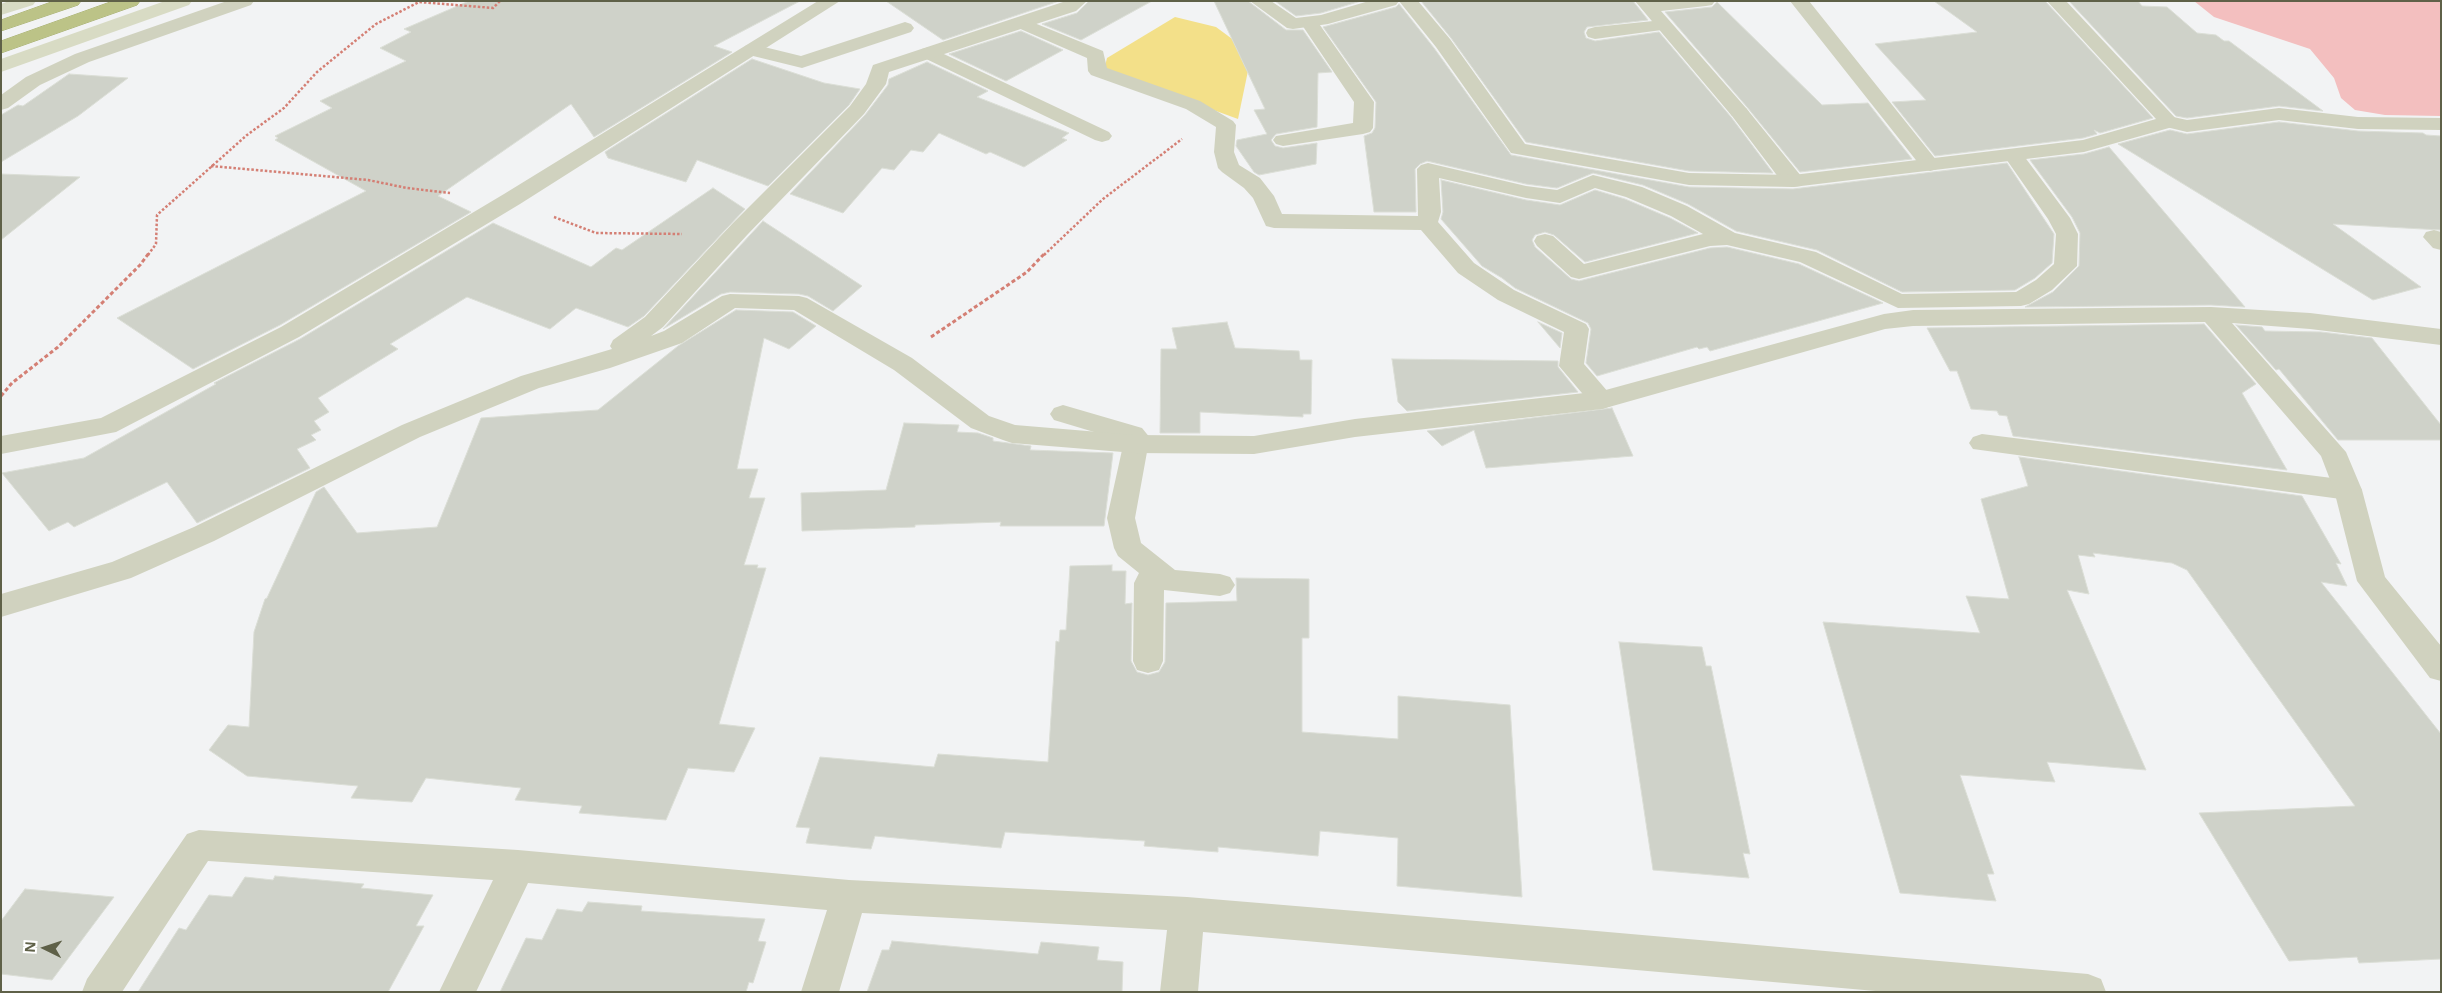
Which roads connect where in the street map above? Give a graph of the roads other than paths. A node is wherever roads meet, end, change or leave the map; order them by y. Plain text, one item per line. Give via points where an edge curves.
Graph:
1 (27, 1) edge
2 (72, 1) edge
3 (131, 1) edge
4 (184, 1) edge
5 (244, 1) edge
6 (831, 1) edge
7 (1078, 1) edge
8 (1259, 1) edge
9 (1390, 1) edge
10 (1408, 1) edge
11 (1706, 1) edge
12 (1799, 1) edge
13 (2056, 1) edge
14 (1647, 4) edge
15 (1, 10) edge
16 (1309, 22) junction
17 (1022, 23) junction
18 (1, 26) edge
19 (1662, 26) junction
20 (906, 28) dead end
21 (1595, 33) dead end
22 (1, 47) edge
23 (752, 50) junction
24 (930, 53) junction
25 (1, 66) edge
26 (1, 104) edge
27 (2169, 122) junction
28 (2441, 124) edge
29 (1102, 136) dead end
30 (1284, 140) dead end
31 (2014, 156) junction
32 (1930, 165) junction
33 (1792, 181) junction
34 (1428, 223) junction
35 (1727, 238) junction
36 (1545, 242) dead end
37 (1989, 308) junction
38 (2211, 314) junction
39 (2441, 337) edge
40 (601, 362) junction
41 (1602, 400) junction
42 (1063, 414) dead end
43 (1982, 443) dead end
44 (1138, 444) junction
45 (1, 445) edge
46 (2348, 490) junction
47 (1154, 571) junction
48 (1220, 585) dead end
49 (1, 606) edge
50 (1148, 660) dead end
51 (2441, 669) edge
52 (518, 866) junction
53 (849, 896) junction
54 (1187, 914) junction
55 (100, 992) edge
56 (457, 992) edge
57 (820, 992) edge
58 (1179, 992) edge
59 (2088, 992) edge

1 - 15 street
2 - 18 highway
3 - 22 highway
4 - 25 street
5 - 26 street via 82,58 33,81
6 - 23 street
7 - 17 street via 1070,7
8 - 16 street via 1293,24
9 - 16 street
10 - 33 street via 1443,43 1518,149 1689,179
11 - 14 street
12 - 32 street
13 - 27 street
14 - 19 street
16 - 30 street via 1364,102 1363,128
17 - 24 street
17 - 34 street via 1096,55 1098,71 1193,105 1226,125 1224,152 1229,168 1252,183 1274,221
19 - 21 street
19 - 33 street via 1739,112
20 - 23 street via 802,62
23 - 45 street via 518,196 290,332 107,426
24 - 29 street
24 - 40 street via 880,69 876,84 858,110 740,229 654,322
27 - 28 street via 2186,126 2279,114 2358,123
27 - 31 street via 2091,145
31 - 32 street
31 - 37 street via 2067,234 2065,266 2022,299
32 - 33 street
34 - 35 street via 1428,169 1560,197 1593,181 1634,192 1679,210
34 - 41 street via 1466,268 1506,295 1577,329 1571,366
35 - 36 street via 1710,239 1579,272
35 - 37 street via 1808,257 1898,301
37 - 38 street
37 - 41 street via 1884,322
38 - 39 street via 2310,321
38 - 46 street via 2333,452
40 - 44 street via 673,337 730,301 799,302 904,364 980,422 1012,434
40 - 49 street via 530,382 411,431 204,534 121,570
41 - 44 street via 1355,428 1254,445
42 - 44 street via 1133,434
43 - 46 street
44 - 47 street via 1121,518 1128,548
46 - 51 street via 2358,538 2372,581
47 - 48 street via 1168,580
47 - 50 street via 1149,583
52 - 53 street
52 - 55 street via 200,845
52 - 56 street
53 - 54 street
53 - 57 street
54 - 58 street
54 - 59 street

